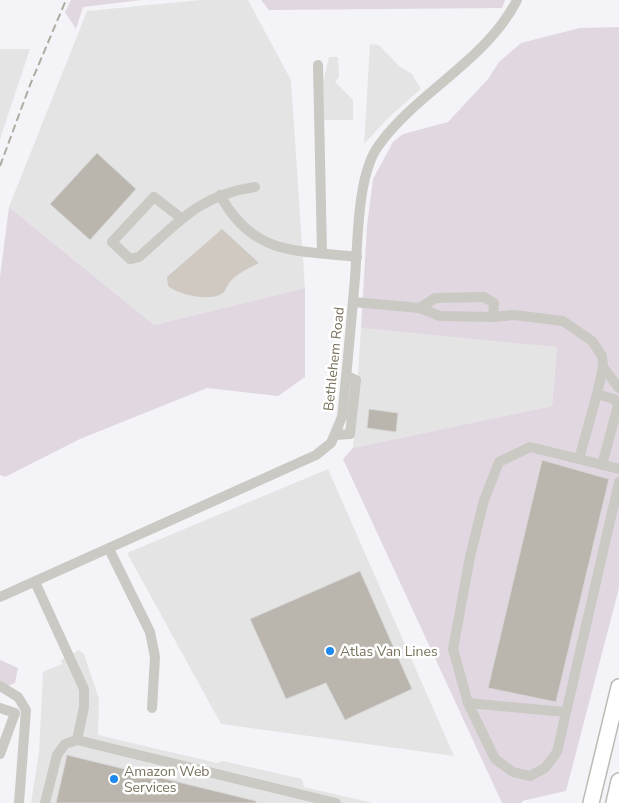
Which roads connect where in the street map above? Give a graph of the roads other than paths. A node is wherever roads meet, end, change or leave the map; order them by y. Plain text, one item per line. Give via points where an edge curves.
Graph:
1 (517, 0) edge
2 (318, 65) dead end
3 (255, 187) dead end
4 (220, 195) junction
5 (181, 218) junction
6 (322, 253) junction
7 (357, 257) junction
8 (353, 302) junction
9 (420, 308) junction
10 (493, 317) junction
11 (603, 367) junction
12 (619, 388) edge
13 (597, 394) junction
14 (579, 459) junction
15 (602, 465) junction
16 (619, 469) edge
17 (619, 482) edge
18 (109, 549) junction
19 (34, 582) junction
20 (0, 598) edge
21 (0, 686) edge
22 (619, 687) edge
23 (468, 703) junction
24 (0, 708) edge
25 (152, 708) dead end
26 (565, 712) junction
27 (77, 740) junction
28 (0, 754) edge
29 (619, 781) edge
30 (19, 803) edge
31 (45, 803) edge
32 (336, 803) edge
33 (591, 803) edge
34 (614, 803) edge

1 - 7 street, Bethlehem Road via 486,44 387,135 373,153 365,173
2 - 6 street
3 - 4 street
4 - 5 street
4 - 6 street via 240,224 265,243 283,249
5 - 5 street via 154,197 112,242 130,259 139,257
6 - 7 street
7 - 8 street, Bethlehem Road
8 - 9 street
8 - 18 street, Bethlehem Road via 342,417 336,435 316,455
9 - 10 street via 440,316
9 - 10 street via 435,298 484,297 494,303
10 - 11 street via 514,315 563,321 592,341 602,356
11 - 12 street
11 - 13 street
13 - 14 street
13 - 15 street via 614,399 618,405
14 - 15 street
14 - 23 street via 530,447 499,462 470,557 453,649
15 - 16 street
17 - 26 street
18 - 19 street, Bethlehem Road
18 - 25 street via 150,632 155,657
19 - 20 street, Bethlehem Road
19 - 27 street via 84,689
21 - 30 street via 18,697 26,710
22 - 33 highway
23 - 26 street
23 - 26 street via 496,759 513,772 530,776 545,768 557,752
24 - 28 street via 15,714
27 - 31 street via 65,744 57,754
27 - 32 street
29 - 34 highway

